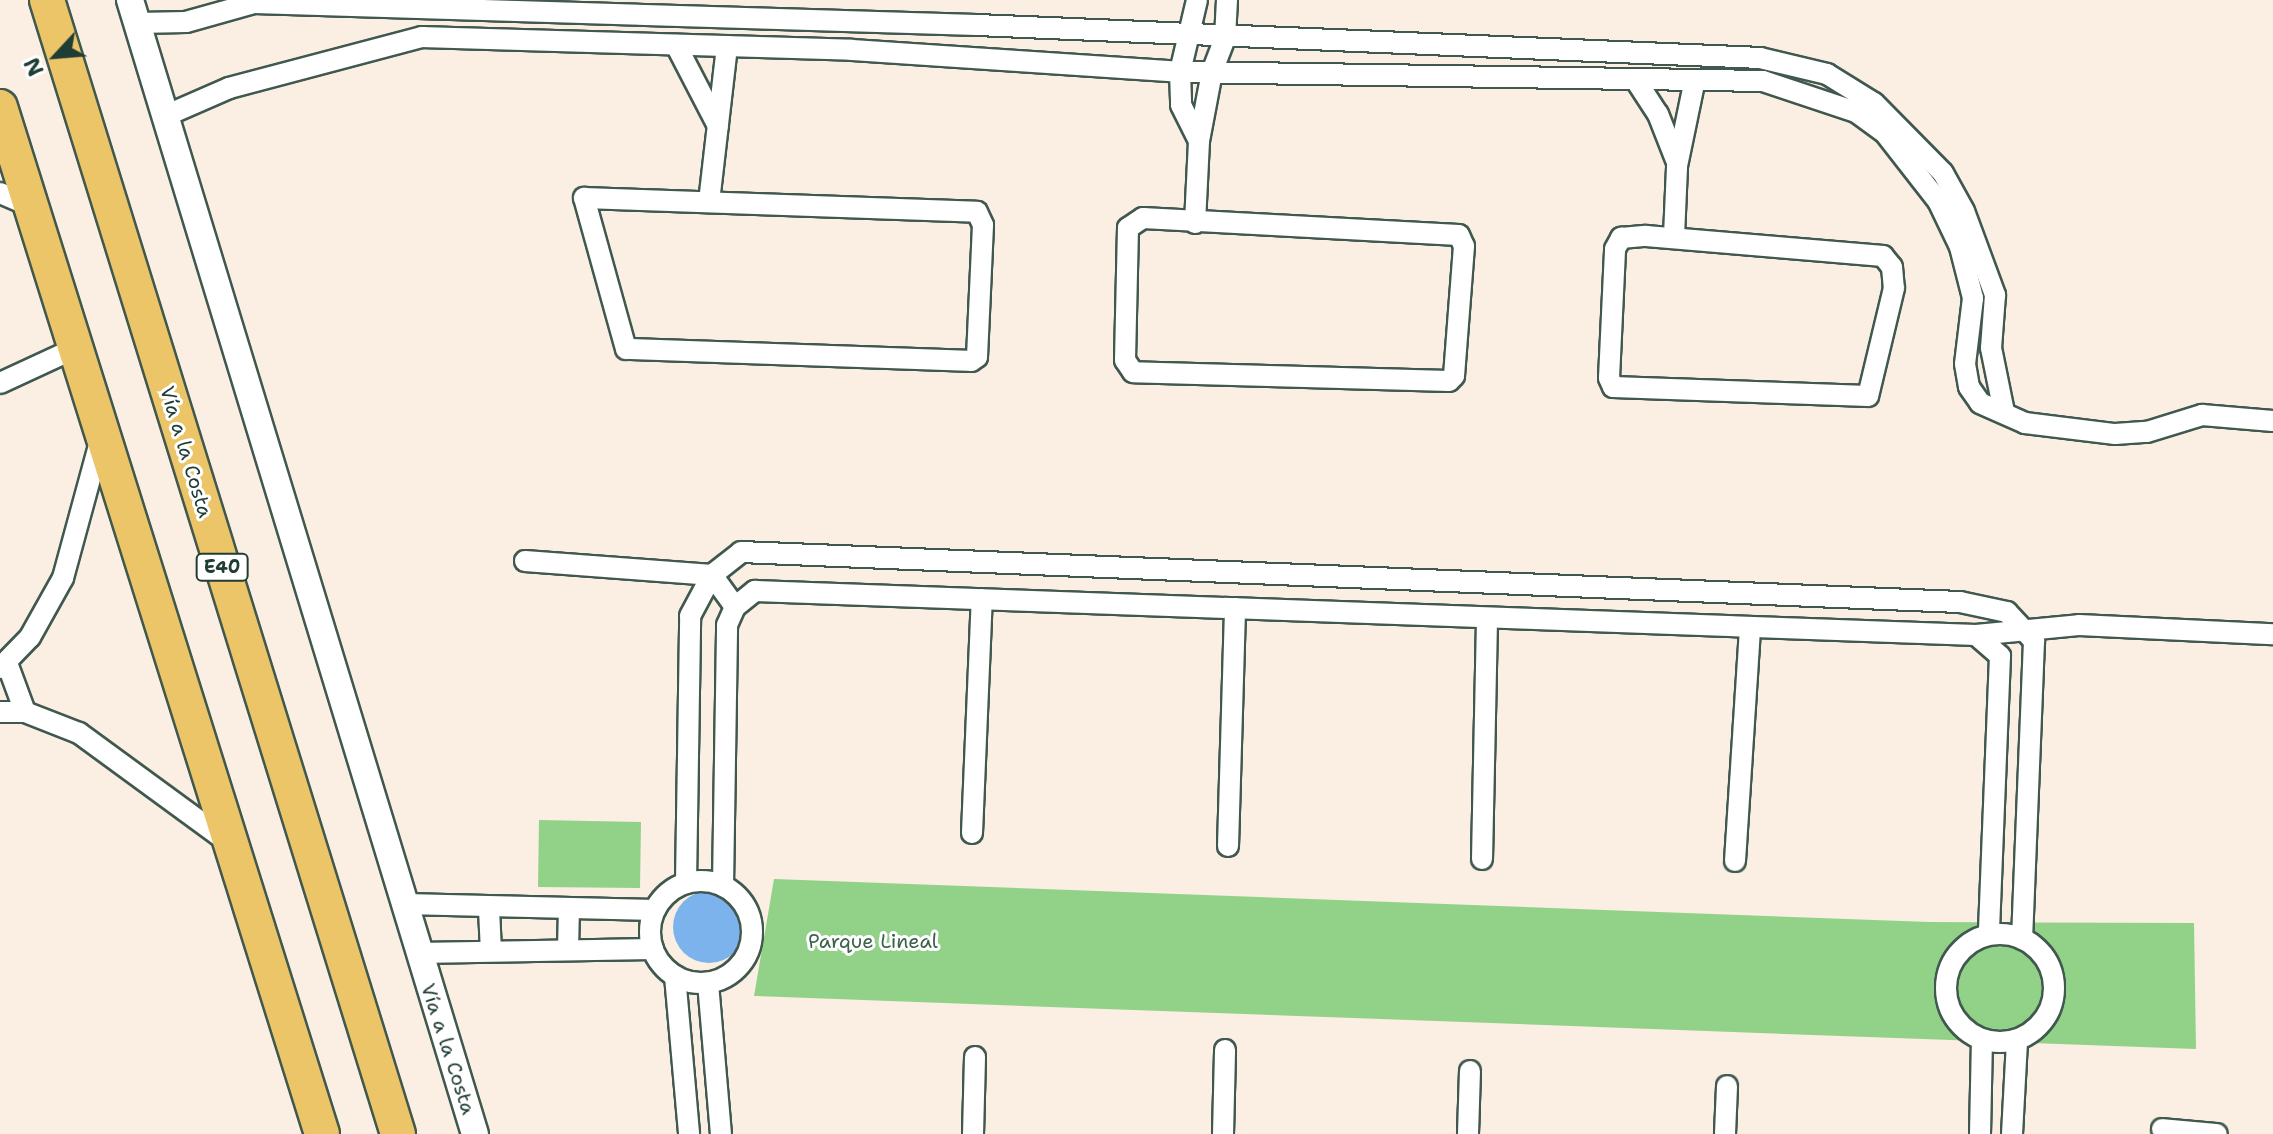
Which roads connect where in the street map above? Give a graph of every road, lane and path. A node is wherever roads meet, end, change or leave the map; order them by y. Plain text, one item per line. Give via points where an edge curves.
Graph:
1 (47, 0) edge
2 (1197, 0) edge
3 (1227, 0) edge
4 (134, 12) edge
5 (767, 19) junction
6 (1188, 34) junction
7 (1225, 38) junction
8 (676, 45) junction
9 (727, 46) junction
10 (767, 47) junction
11 (1546, 50) junction
12 (1760, 58) junction
13 (1180, 72) junction
14 (1212, 72) junction
15 (1545, 79) junction
16 (1763, 81) junction
17 (1637, 82) junction
18 (1694, 84) junction
19 (0, 107) edge
20 (165, 116) junction
21 (718, 126) junction
22 (1199, 141) junction
23 (1677, 166) junction
24 (0, 193) edge
25 (709, 202) junction
26 (31, 206) junction
27 (1195, 223) junction
28 (1674, 236) junction
29 (1995, 299) junction
30 (1974, 310) junction
31 (78, 347) junction
32 (1965, 364) junction
33 (1993, 364) junction
34 (0, 383) edge
35 (2004, 412) junction
36 (2273, 421) edge
37 (103, 426) junction
38 (525, 561) dead end
39 (712, 575) junction
40 (1365, 578) junction
41 (982, 599) junction
42 (735, 607) junction
43 (1235, 608) junction
44 (1362, 613) junction
45 (1487, 618) junction
46 (1750, 627) junction
47 (2025, 627) junction
48 (2273, 634) edge
49 (1976, 635) junction
50 (4, 666) edge
51 (0, 712) edge
52 (25, 712) junction
53 (972, 833) dead end
54 (230, 843) junction
55 (1228, 846) dead end
56 (1482, 859) dead end
57 (1735, 861) dead end
58 (686, 883) junction
59 (723, 886) junction
60 (405, 904) junction
61 (489, 909) junction
62 (569, 909) junction
63 (655, 910) junction
64 (1989, 935) junction
65 (2022, 939) junction
66 (568, 949) junction
67 (653, 949) junction
68 (491, 951) junction
69 (418, 953) junction
70 (675, 976) junction
71 (708, 983) junction
72 (1982, 1041) junction
73 (2017, 1041) junction
74 (1225, 1050) dead end
75 (975, 1057) dead end
76 (1470, 1071) dead end
77 (1727, 1086) dead end
78 (2162, 1129) dead end
79 (322, 1134) edge
80 (398, 1134) edge
81 (475, 1134) edge
82 (689, 1134) edge
83 (721, 1134) edge
84 (973, 1134) edge
85 (1223, 1134) edge
86 (1468, 1134) edge
87 (1725, 1134) edge
88 (1980, 1134) edge
89 (2012, 1134) edge
90 (2217, 1134) edge

1 - 80 highway, Vía a la Costa / E40
2 - 6 street
3 - 7 street
4 - 5 street via 186,22 254,3
4 - 20 street, Vía a la Costa
5 - 6 street
5 - 10 street
6 - 7 street
6 - 13 street
7 - 11 street
7 - 14 street
8 - 9 street
8 - 20 street via 422,37 229,88
8 - 21 street
9 - 10 street
9 - 21 street
10 - 13 street
11 - 12 street
11 - 15 street
12 - 16 street
12 - 29 street via 1827,74 1874,103 1913,137 1943,173 1964,211
13 - 14 street
13 - 22 street via 1181,105
14 - 15 street
14 - 22 street
15 - 17 street
16 - 18 street
16 - 30 street via 1856,112 1885,133 1938,201 1960,247
17 - 18 street
17 - 23 street via 1658,114
18 - 23 street
19 - 26 highway
20 - 60 street, Vía a la Costa
21 - 25 street
22 - 27 street
23 - 28 street
24 - 26 street
25 - 25 street via 584,198 626,349 971,361 977,357 983,225 977,212
26 - 31 highway
27 - 27 street via 1143,218 1128,228 1125,360 1133,372 1453,379 1464,246 1459,235
28 - 28 street via 1621,238 1616,245 1609,378 1613,387 1868,396 1894,288 1892,267 1883,256
29 - 30 street
29 - 33 street
30 - 32 street
31 - 34 street
31 - 37 highway
32 - 33 street
32 - 35 street via 1969,387 1980,403
33 - 35 street
35 - 36 street via 2025,423 2115,434 2147,432 2202,415
37 - 50 street via 63,578 30,637
37 - 54 highway
38 - 39 street
39 - 40 street via 741,552
39 - 42 street
39 - 58 street via 690,616
40 - 44 street
40 - 47 street via 1960,602 2007,612
41 - 42 street via 755,591
41 - 43 street
41 - 53 street
42 - 59 street via 727,625
43 - 44 street
43 - 55 street
44 - 45 street
45 - 46 street
45 - 56 street
46 - 49 street
46 - 57 street
47 - 48 street
47 - 49 street
47 - 65 street via 2034,641 2035,676
49 - 64 street via 2000,656
50 - 52 street
51 - 52 street
52 - 54 street via 54,720 104,748
54 - 79 highway
58 - 59 street
58 - 63 street
59 - 71 street via 746,909 751,940 737,969
60 - 61 street
60 - 69 street, Vía a la Costa
61 - 62 street
61 - 68 street
62 - 63 street
62 - 66 street
63 - 67 street
64 - 65 street
64 - 72 street via 1958,952 1945,985 1947,1003
65 - 73 street via 2049,965 2054,993 2046,1018
66 - 67 street
66 - 68 street
67 - 70 street
68 - 69 street
69 - 81 street, Vía a la Costa
70 - 71 street
70 - 82 street
71 - 83 street
72 - 73 street
72 - 88 street
73 - 89 street
74 - 85 street
75 - 84 street
76 - 86 street
77 - 87 street
78 - 90 street

